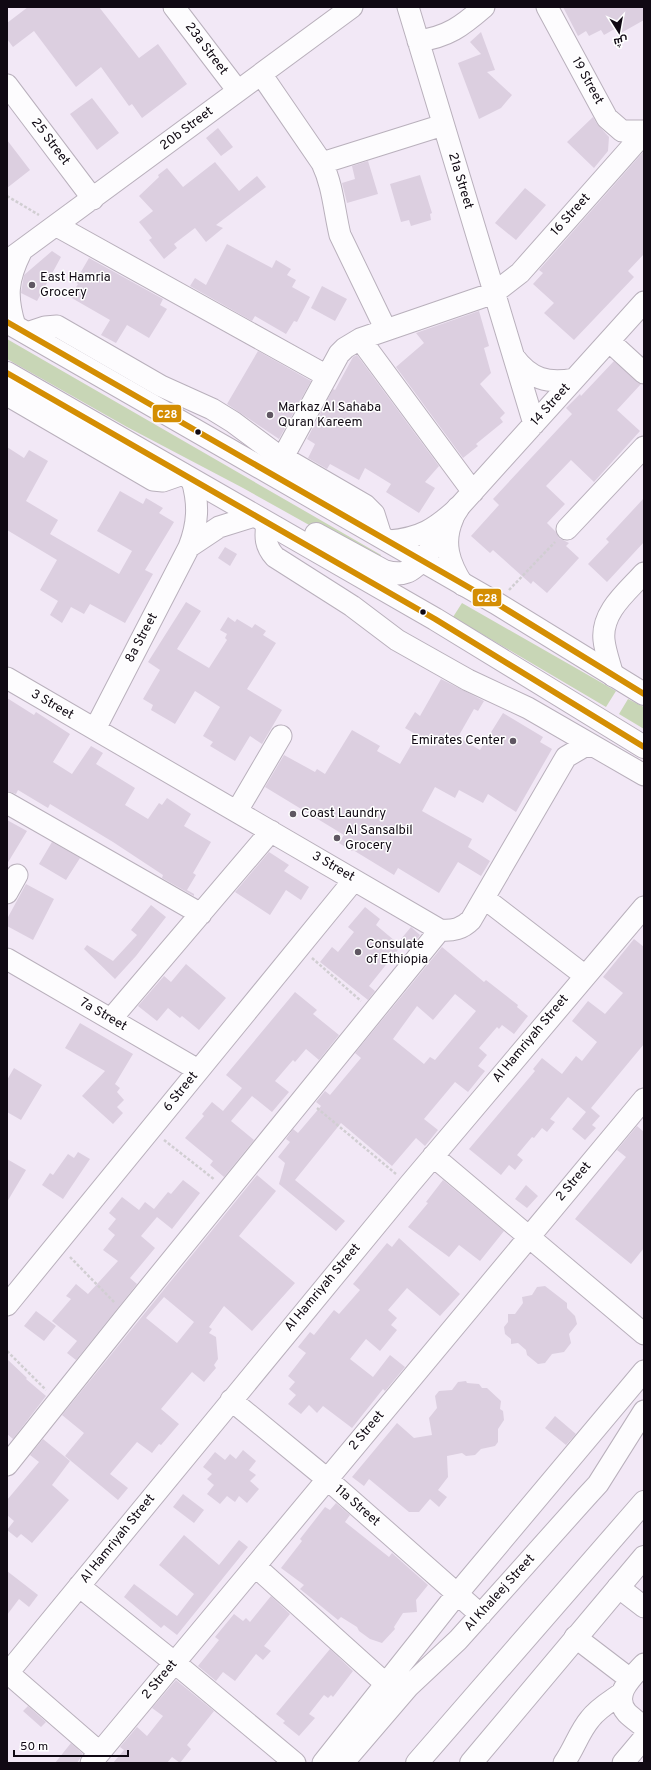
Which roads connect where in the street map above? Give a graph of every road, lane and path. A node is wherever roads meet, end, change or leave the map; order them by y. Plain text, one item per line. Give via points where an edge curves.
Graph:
1 (174, 7) edge
2 (352, 7) edge
3 (408, 7) edge
4 (484, 7) edge
5 (546, 7) edge
6 (418, 41) junction
7 (262, 74) junction
8 (7, 85) edge
9 (238, 91) junction
10 (443, 125) junction
11 (644, 132) edge
12 (322, 163) junction
13 (7, 196) edge
14 (93, 199) junction
15 (57, 226) junction
16 (14, 256) edge
17 (494, 293) junction
18 (644, 302) edge
19 (16, 327) edge
20 (386, 330) junction
21 (360, 339) junction
22 (609, 341) junction
23 (512, 355) junction
24 (7, 373) edge
25 (644, 373) edge
26 (327, 376) junction
27 (574, 379) junction
28 (7, 395) edge
29 (534, 424) junction
30 (644, 447) edge
31 (283, 457) junction
32 (187, 477) junction
33 (473, 492) junction
34 (458, 508) junction
35 (260, 519) junction
36 (567, 529) joint
37 (385, 539) junction
38 (189, 548) junction
39 (422, 560) junction
40 (644, 573) edge
41 (463, 585) junction
42 (496, 603) junction
43 (613, 676) junction
44 (7, 678) edge
45 (644, 694) edge
46 (94, 729) junction
47 (281, 736) dead end
48 (592, 745) junction
49 (644, 747) edge
50 (644, 775) edge
51 (7, 803) edge
52 (237, 811) junction
53 (271, 832) junction
54 (17, 875) dead end
55 (354, 880) junction
56 (7, 893) edge
57 (484, 898) junction
58 (644, 907) edge
59 (201, 914) junction
60 (440, 930) junction
61 (300, 947) junction
62 (7, 959) edge
63 (584, 976) junction
64 (374, 1012) junction
65 (111, 1019) junction
66 (198, 1070) junction
67 (304, 1097) junction
68 (644, 1099) edge
69 (151, 1129) junction
70 (433, 1156) junction
71 (409, 1185) junction
72 (228, 1190) junction
73 (529, 1236) junction
74 (56, 1244) junction
75 (7, 1305) edge
76 (127, 1315) junction
77 (644, 1334) edge
78 (7, 1351) edge
79 (644, 1372) edge
80 (231, 1400) junction
81 (57, 1401) junction
82 (644, 1411) edge
83 (7, 1465) edge
84 (327, 1479) junction
85 (644, 1502) edge
86 (644, 1557) edge
87 (255, 1566) junction
88 (79, 1586) junction
89 (618, 1587) junction
90 (457, 1594) junction
91 (644, 1607) edge
92 (481, 1615) junction
93 (575, 1637) junction
94 (175, 1663) junction
95 (644, 1664) edge
96 (7, 1673) edge
97 (386, 1684) junction
98 (409, 1686) junction
99 (626, 1686) junction
100 (644, 1727) edge
101 (644, 1738) edge
102 (343, 1755) edge
103 (95, 1758) edge
104 (295, 1763) edge
105 (324, 1763) edge
106 (417, 1763) edge
107 (471, 1763) edge
108 (564, 1763) edge
109 (623, 1763) edge

1 - 9 street, 23a Street
2 - 7 street, 20b Street
3 - 6 street, 21a Street
4 - 6 street via 455,30 443,36
5 - 11 street, 19 Street via 607,118 622,131
6 - 10 street, 21a Street
7 - 9 street, 20b Street
7 - 12 street
8 - 14 street, 25 Street
9 - 14 street, 20b Street
10 - 12 street
10 - 17 street, 21a Street
11 - 17 street, 16 Street via 520,273
12 - 20 street via 332,190 340,235
13 - 15 path
14 - 15 street, 20b Street
15 - 16 street, 20b Street
15 - 26 street
16 - 19 street, 20b Street via 8,288 9,308
17 - 20 street, 16 Street
17 - 23 street, 21a Street
18 - 22 street, 14 Street
19 - 31 street via 51,326 62,329 161,386 218,412
19 - 37 main road
20 - 21 street, 16 Street
21 - 26 street, 16 Street via 339,354
21 - 33 street
22 - 25 street
22 - 27 street, 14 Street
23 - 27 street, 21a Street via 532,375 546,380
23 - 29 street, 21a Street
24 - 32 main road
26 - 31 street, 16 Street
27 - 29 street, 14 Street
28 - 32 street via 153,480
29 - 33 street, 14 Street
30 - 36 street
31 - 37 street via 365,505 374,514
32 - 35 main road
32 - 38 street, 8a Street via 198,507 197,521
33 - 34 street, 14 Street
34 - 37 street, 14 Street via 426,534 408,539
34 - 39 main road
34 - 41 street, 14 Street via 449,527 447,548 452,568
35 - 38 street, 8a Street via 220,527
35 - 39 main road via 295,524 384,571 395,574 415,568
35 - 48 street via 267,545 282,563 352,606 397,640 468,680 528,708
35 - 49 main road via 435,619
36 - 42 path
37 - 39 main road
38 - 46 street, 8a Street
39 - 41 main road
40 - 43 street via 609,613 604,626 604,640
41 - 42 main road
42 - 43 main road
43 - 45 main road
44 - 46 street, 3 Street
46 - 52 street, 3 Street
47 - 52 street
48 - 50 street
48 - 57 street via 574,751 561,765
51 - 59 street
52 - 53 street, 3 Street
53 - 55 street, 3 Street
53 - 59 street
54 - 56 street
55 - 60 street, 3 Street
55 - 61 street, 6 Street
57 - 60 street via 467,924 456,930
57 - 63 street
58 - 63 street, Al Hamriyah Street
59 - 65 street
60 - 64 street
61 - 64 path
61 - 66 street, 6 Street
62 - 65 street, 7a Street
63 - 70 street, Al Hamriyah Street
64 - 67 street
65 - 66 street, 7a Street
66 - 69 street, 6 Street
67 - 71 path
67 - 72 street
68 - 73 street, 2 Street
69 - 72 path
69 - 74 street, 6 Street
70 - 71 street, Al Hamriyah Street
70 - 73 street
71 - 80 street, Al Hamriyah Street
72 - 76 street
73 - 77 street
73 - 84 street, 2 Street
74 - 75 street, 6 Street
74 - 76 path
76 - 81 street
78 - 81 path
79 - 90 street
80 - 84 street, 11a Street
80 - 88 street, Al Hamriyah Street
81 - 83 street
82 - 92 street, Al Khaleej Street via 598,1484
84 - 87 street, 2 Street
84 - 90 street, 11a Street
85 - 106 main road
86 - 89 main road
87 - 94 street, 2 Street
87 - 97 street
88 - 94 street
88 - 96 street, Al Hamriyah Street
89 - 91 street
89 - 93 main road
90 - 92 street, 11a Street
90 - 97 street
92 - 98 street, Al Khaleej Street
93 - 99 street
93 - 107 main road
94 - 103 street, 2 Street
94 - 104 street
95 - 99 street
96 - 103 street
97 - 98 street
97 - 102 street
98 - 102 street, Al Khaleej Street
99 - 100 street via 621,1700 626,1712
99 - 108 street via 588,1720
101 - 109 street
102 - 105 street

